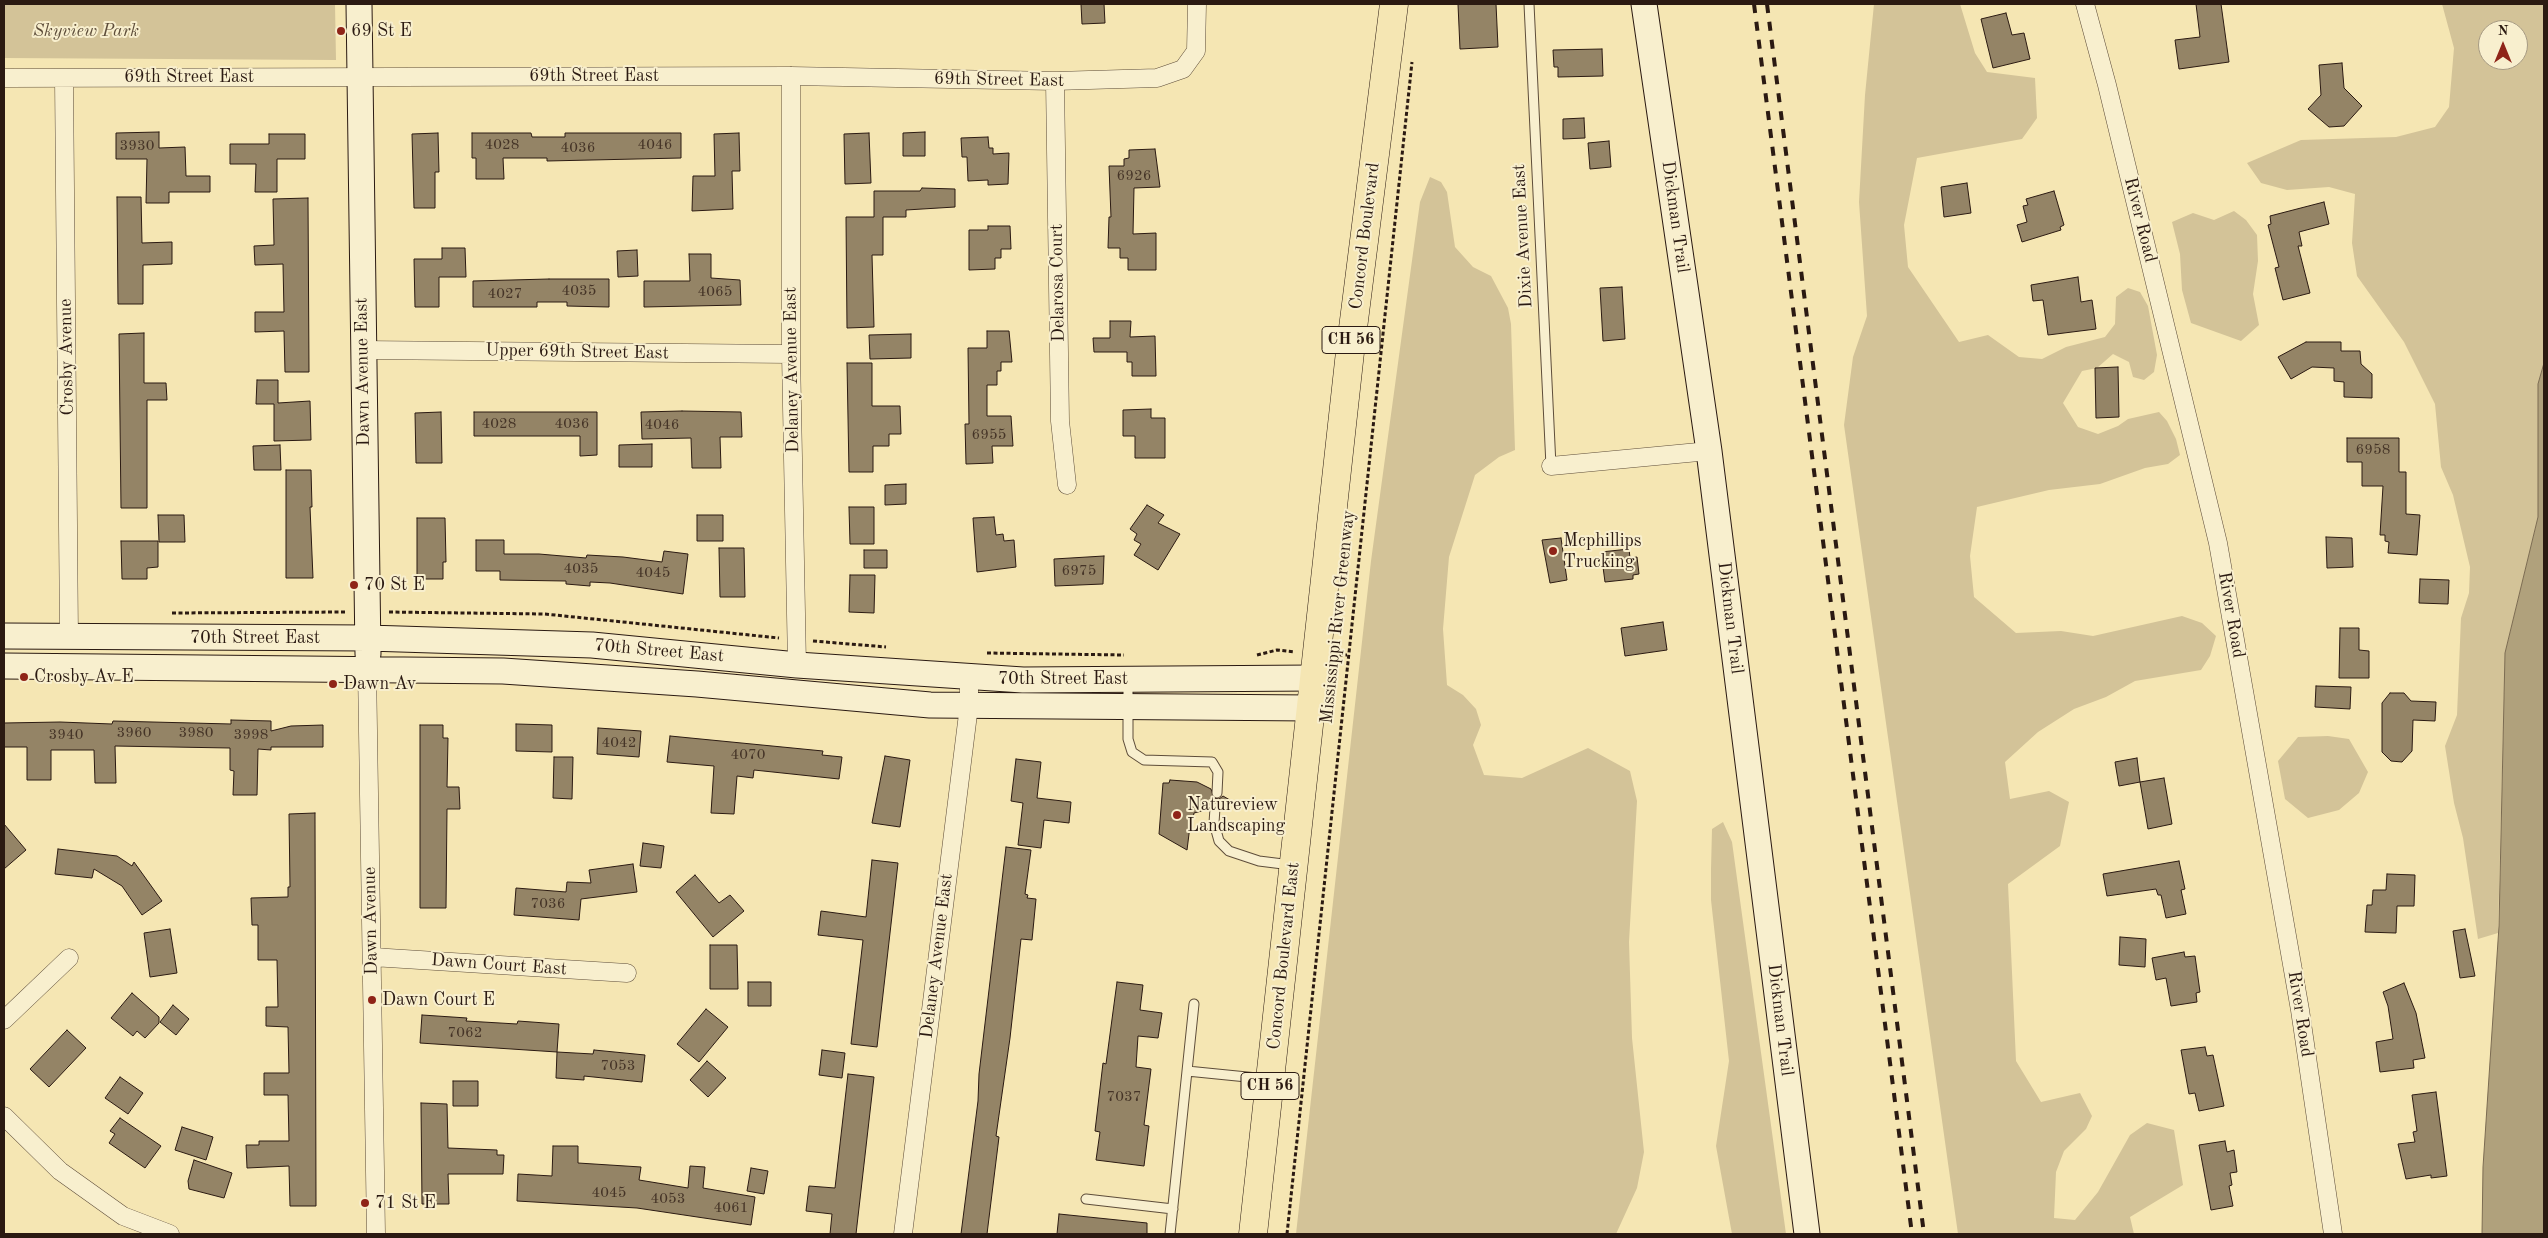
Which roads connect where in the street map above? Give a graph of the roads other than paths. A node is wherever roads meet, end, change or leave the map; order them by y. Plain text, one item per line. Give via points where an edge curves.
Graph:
1 (359, 4) edge
2 (1197, 4) edge
3 (1394, 4) edge
4 (1529, 4) edge
5 (1644, 4) edge
6 (2085, 4) edge
7 (360, 76) junction
8 (791, 76) junction
9 (4, 78) edge
10 (64, 78) junction
11 (1055, 81) junction
12 (362, 350) junction
13 (791, 354) junction
14 (1709, 451) junction
15 (1551, 466) joint
16 (1067, 485) dead end
17 (4, 636) edge
18 (69, 636) junction
19 (368, 638) junction
20 (797, 665) junction
21 (4, 666) edge
22 (367, 668) junction
23 (969, 678) junction
24 (1314, 678) junction
25 (1128, 679) junction
26 (969, 706) junction
27 (1128, 707) junction
28 (1311, 708) junction
29 (1217, 793) dead end
30 (1215, 808) dead end
31 (1294, 865) junction
32 (372, 957) junction
33 (69, 958) dead end
34 (626, 973) dead end
35 (1194, 1004) dead end
36 (4, 1020) edge
37 (1187, 1071) junction
38 (1271, 1079) junction
39 (4, 1116) edge
40 (1086, 1198) dead end
41 (1173, 1209) junction
42 (170, 1234) edge
43 (376, 1234) edge
44 (903, 1234) edge
45 (1170, 1234) edge
46 (1254, 1234) edge
47 (1807, 1234) edge
48 (2333, 1234) edge

1 - 7 main road, Dawn Avenue East
2 - 11 street, 69th Street East via 1196,51 1183,69 1157,78
3 - 24 main road, Concord Boulevard / CH 56 via 1350,352
4 - 15 lane, Dixie Avenue East
5 - 14 main road, Dickman Trail
6 - 48 street, River Road via 2218,543 2300,1010
7 - 8 street, 69th Street East
7 - 10 street, 69th Street East
7 - 12 main road, Dawn Avenue East
8 - 11 street, 69th Street East
8 - 13 street, Delaney Avenue East
9 - 10 street, 69th Street East
10 - 18 street, Crosby Avenue
11 - 16 street, Delarosa Court via 1060,421
12 - 13 street, Upper 69th Street East
12 - 19 main road, Dawn Avenue East
13 - 20 street, Delaney Avenue East
14 - 15 street
14 - 47 main road, Dickman Trail
17 - 18 main road, 70th Street East
18 - 19 main road, 70th Street East
19 - 20 main road, 70th Street East via 592,645
19 - 22 main road, Dawn Avenue East
20 - 23 main road, 70th Street East
21 - 22 main road, 70th Street East
22 - 26 main road, 70th Street East via 602,677
22 - 32 street, Dawn Avenue
23 - 25 main road, 70th Street East
23 - 26 street, Delaney Avenue East
24 - 25 main road, 70th Street East
24 - 28 main road, Concord Boulevard East / CH 56
25 - 27 lane
26 - 27 main road, 70th Street East
26 - 44 street, Delaney Avenue East
27 - 28 main road, 70th Street East
27 - 29 lane via 1128,739 1132,752 1144,760 1212,762 1218,772
28 - 31 main road, Concord Boulevard East / CH 56
30 - 31 lane via 1214,823 1219,841 1228,851 1259,861
31 - 38 main road, Concord Boulevard East / CH 56
32 - 34 street, Dawn Court East
32 - 43 street, Dawn Avenue
33 - 36 street
35 - 37 lane
37 - 38 lane
37 - 41 lane
38 - 46 main road, Concord Boulevard East / CH 56
39 - 42 street via 60,1171 123,1216
40 - 41 lane
41 - 45 lane

